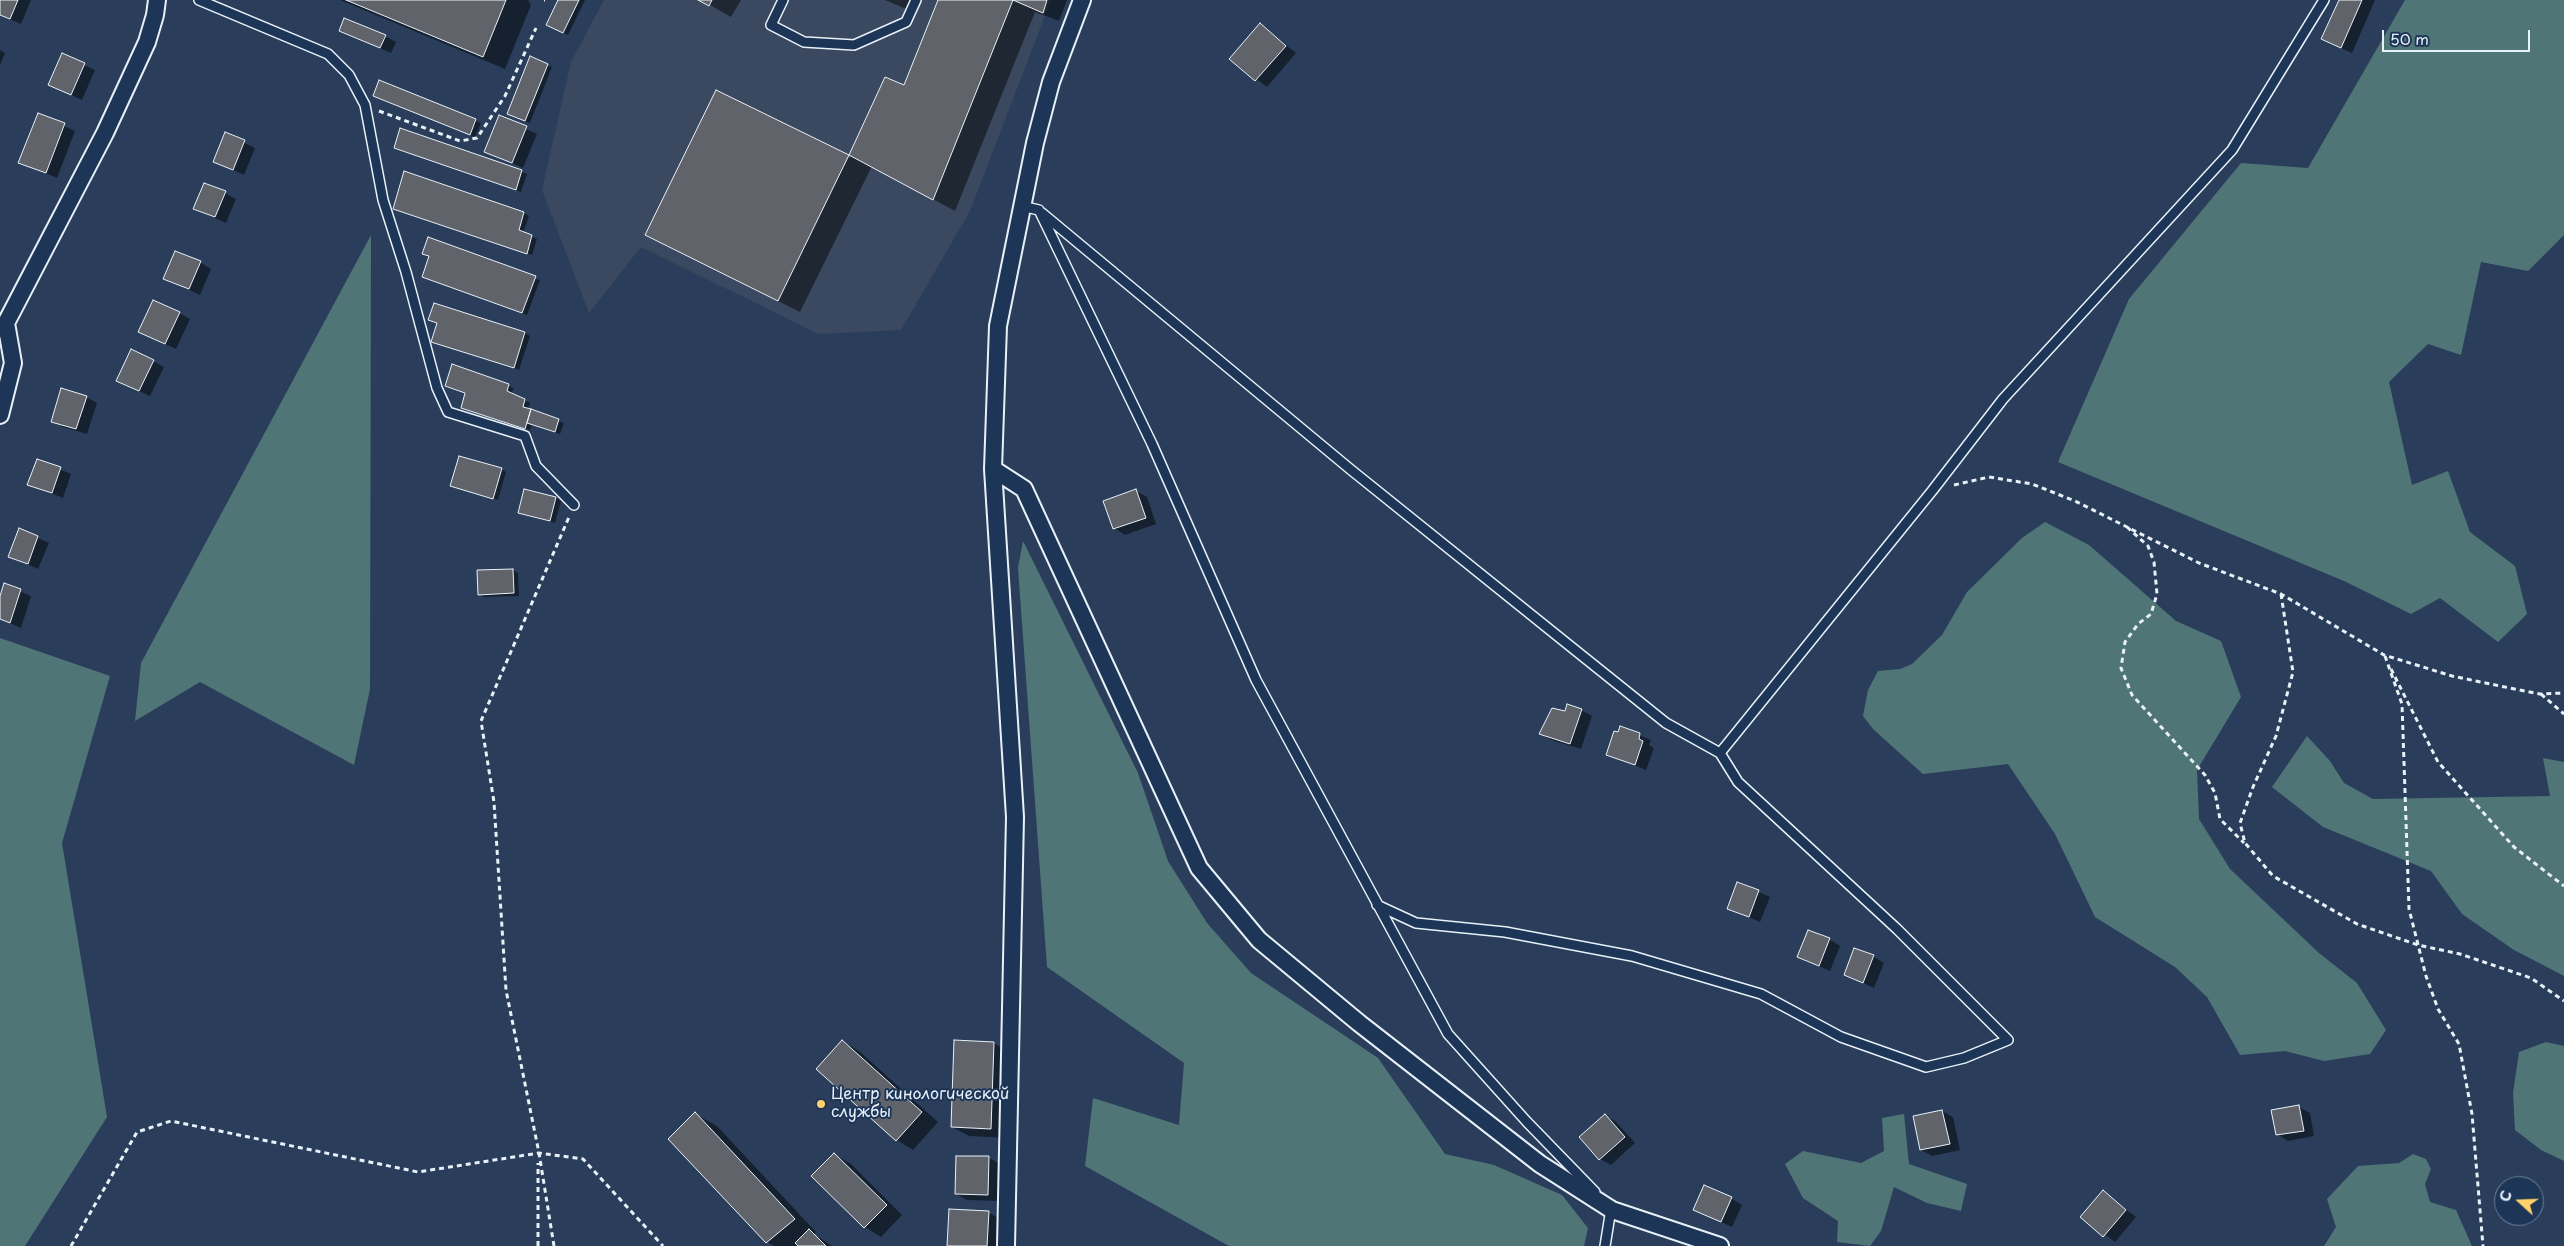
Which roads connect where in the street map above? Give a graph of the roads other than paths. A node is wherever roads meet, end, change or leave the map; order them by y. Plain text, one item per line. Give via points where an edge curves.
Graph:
1 (157, 0) edge
2 (199, 0) edge
3 (783, 0) edge
4 (916, 0) edge
5 (1082, 0) edge
6 (2324, 0) edge
7 (1021, 206) junction
8 (1039, 210) junction
9 (3, 326) edge
10 (0, 416) edge
11 (994, 469) junction
12 (574, 505) road end
13 (1720, 753) junction
14 (1377, 905) junction
15 (1612, 1210) junction
16 (1006, 1246) edge
17 (1605, 1246) edge
18 (1720, 1246) edge

1 - 9 street via 147,42 106,133
2 - 12 lane via 328,54 349,75 365,106 383,200 437,388 448,412 524,436 536,466
3 - 4 lane via 771,25 804,42 854,45 906,22
5 - 7 street via 1051,82
6 - 13 lane via 2232,150 2003,399
7 - 8 lane
7 - 11 street via 998,326
8 - 13 lane via 1342,463 1666,723
8 - 14 lane via 1152,444 1256,680
9 - 10 street via 13,363
11 - 15 street via 1024,489 1199,868 1259,940 1540,1164
11 - 16 street via 1016,817
13 - 14 lane via 1738,782 1897,929 2008,1040 1964,1058 1926,1067 1841,1038 1761,994 1632,956 1505,932 1416,923
14 - 15 lane via 1448,1034
15 - 17 lane
15 - 18 street

